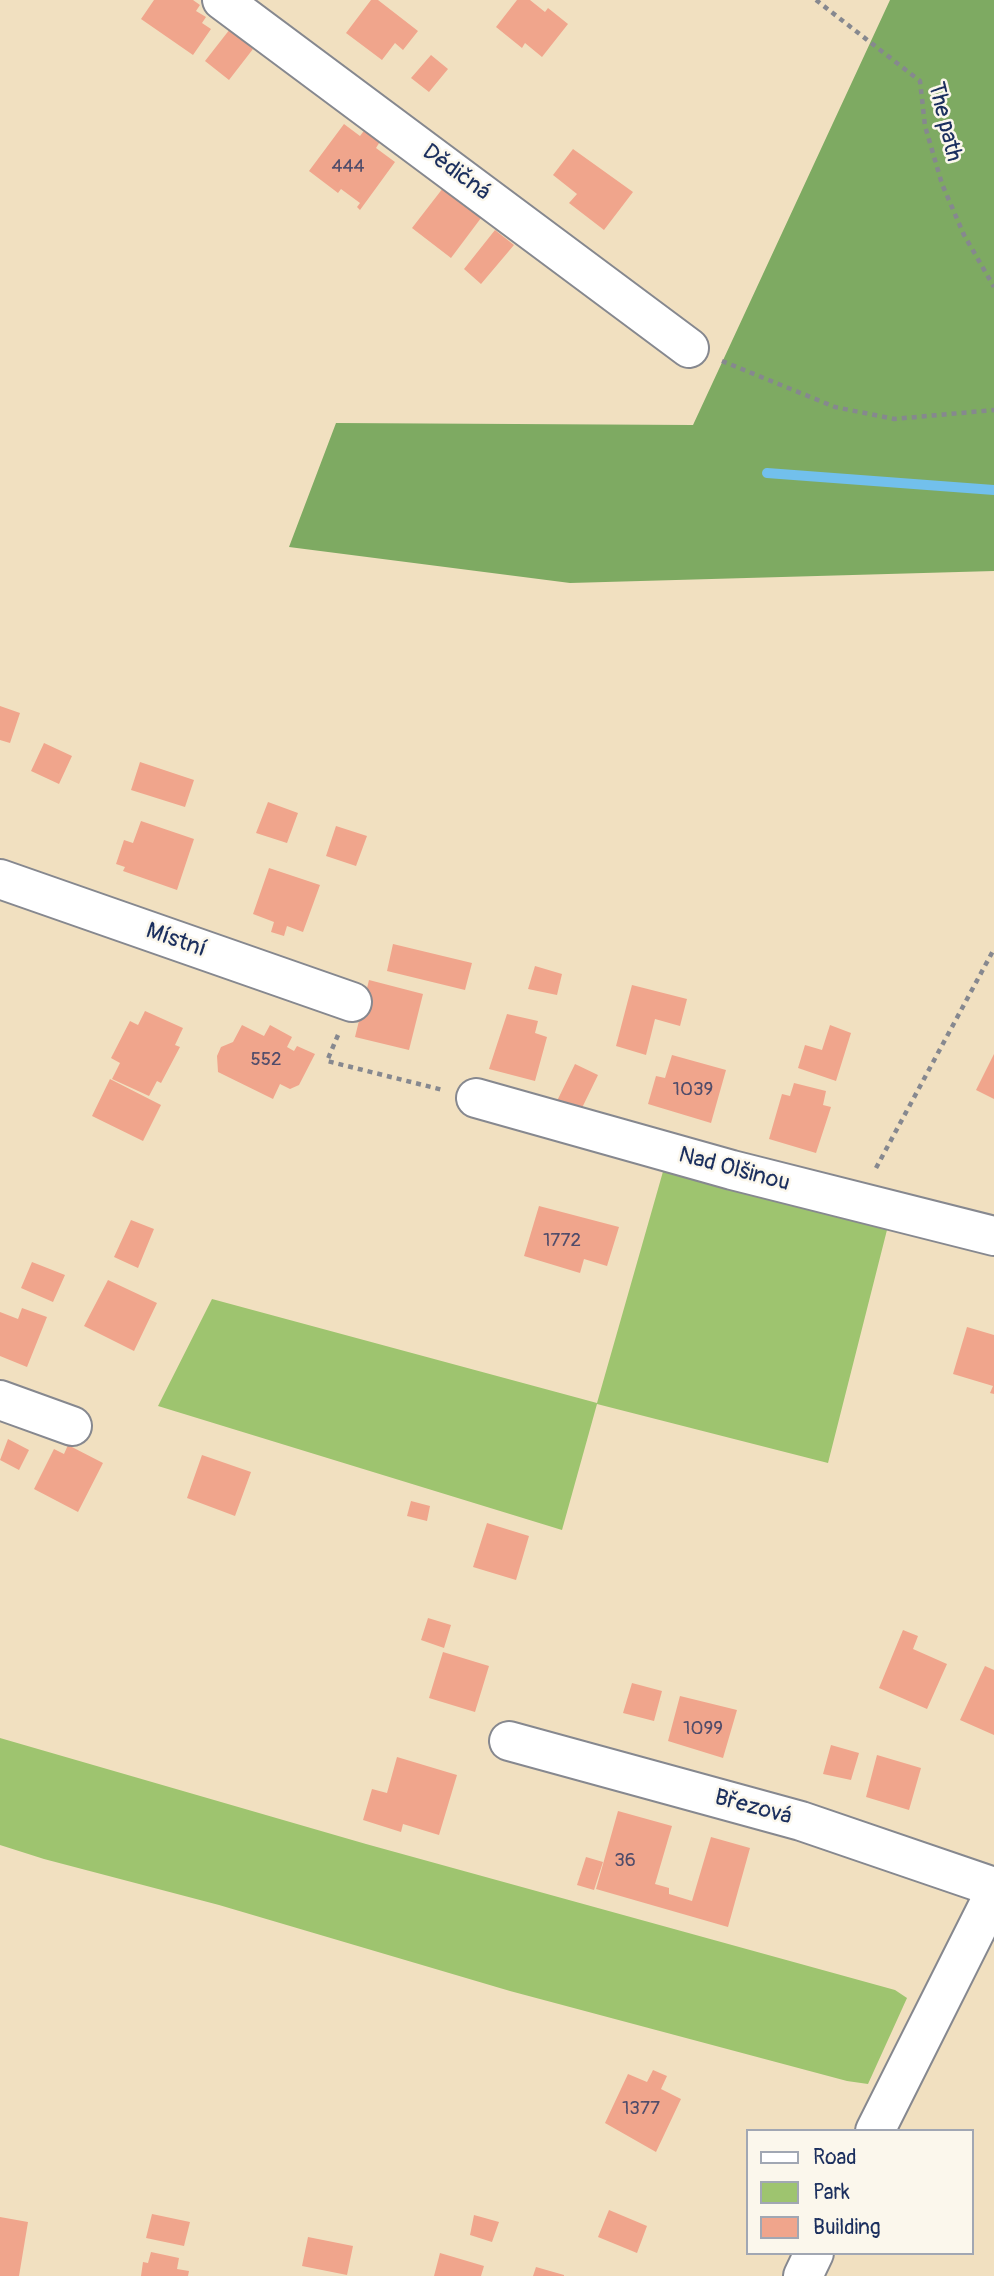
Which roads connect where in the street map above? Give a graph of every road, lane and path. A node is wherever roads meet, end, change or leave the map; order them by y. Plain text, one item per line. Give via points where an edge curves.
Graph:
1 (222, 0) edge
2 (816, 0) edge
3 (994, 287) edge
4 (689, 348) joint
5 (994, 410) edge
6 (0, 879) edge
7 (994, 949) edge
8 (352, 1002) joint
9 (476, 1098) joint
10 (858, 1203) junction
11 (994, 1236) edge
12 (0, 1400) edge
13 (72, 1426) dead end
14 (509, 1741) dead end
15 (994, 1887) edge
16 (994, 1894) edge
17 (877, 2129) edge
18 (813, 2255) edge
19 (803, 2276) edge

1 - 4 street, Dědičná
2 - 3 path, The path via 920,80 925,126 942,184
4 - 5 path via 835,408 894,419
6 - 8 street, Místní
7 - 10 path
8 - 9 path via 327,1061
9 - 10 street, Nad Olšinou
10 - 11 street, Nad Olšinou
12 - 13 street
14 - 15 street, Březová via 801,1821
16 - 17 street
18 - 19 street

